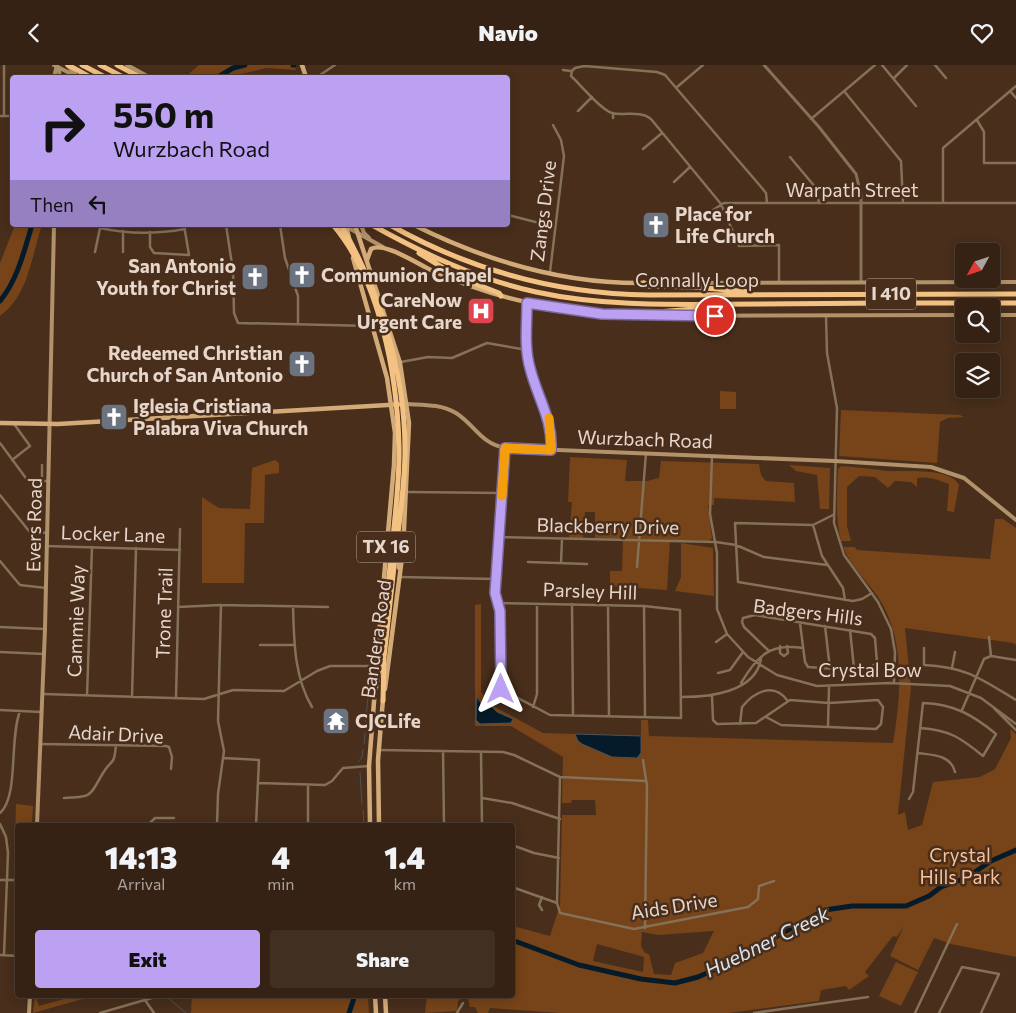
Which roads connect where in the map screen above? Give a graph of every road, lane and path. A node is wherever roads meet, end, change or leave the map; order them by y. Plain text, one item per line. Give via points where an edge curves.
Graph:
1 (4, 65) edge
2 (68, 65) edge
3 (82, 65) edge
4 (100, 65) edge
5 (117, 65) edge
6 (335, 65) edge
7 (703, 65) edge
8 (764, 65) edge
9 (875, 65) edge
10 (882, 65) edge
11 (908, 65) edge
12 (935, 65) edge
13 (56, 66) edge
14 (130, 66) edge
15 (563, 70) dead end
16 (572, 71) junction
17 (74, 75) edge
18 (76, 75) edge
19 (86, 75) edge
20 (101, 75) edge
21 (119, 75) edge
22 (136, 75) edge
23 (146, 75) edge
24 (320, 75) edge
25 (894, 78) junction
26 (946, 78) dead end
27 (1016, 86) edge
28 (677, 87) junction
29 (844, 91) junction
30 (1010, 91) junction
31 (592, 97) junction
32 (1016, 98) edge
33 (916, 106) dead end
34 (578, 111) dead end
35 (613, 113) junction
36 (2, 116) edge
37 (613, 118) dead end
38 (811, 119) junction
39 (977, 120) junction
40 (553, 125) dead end
41 (662, 133) junction
42 (643, 149) dead end
43 (790, 157) dead end
44 (1016, 163) edge
45 (690, 167) junction
46 (674, 182) dead end
47 (766, 203) junction
48 (819, 203) junction
49 (903, 203) junction
50 (943, 203) junction
51 (1016, 203) edge
52 (721, 204) junction
53 (861, 204) junction
54 (510, 216) edge
55 (694, 222) dead end
56 (54, 227) edge
57 (99, 227) edge
58 (104, 227) edge
59 (226, 227) edge
60 (280, 227) edge
61 (336, 227) edge
62 (336, 227) edge
63 (344, 227) edge
64 (344, 227) edge
65 (346, 227) edge
66 (356, 227) edge
67 (362, 227) edge
68 (376, 227) edge
69 (394, 227) edge
70 (419, 227) edge
71 (555, 227) junction
72 (185, 229) joint
73 (123, 231) junction
74 (150, 232) junction
75 (357, 233) junction
76 (372, 241) junction
77 (410, 246) junction
78 (383, 247) junction
79 (351, 248) junction
80 (95, 252) dead end
81 (123, 252) dead end
82 (366, 262) junction
83 (549, 274) junction
84 (779, 282) junction
85 (861, 282) junction
86 (1016, 282) edge
87 (644, 283) junction
88 (1016, 294) edge
89 (766, 295) junction
90 (501, 296) junction
91 (527, 303) junction
92 (1016, 303) edge
93 (736, 304) junction
94 (621, 315) junction
95 (955, 315) edge
96 (1000, 315) edge
97 (1016, 315) edge
98 (826, 316) junction
99 (298, 325) junction
100 (372, 326) junction
101 (527, 350) junction
102 (400, 363) junction
103 (392, 404) junction
104 (407, 404) junction
105 (0, 423) edge
106 (14, 423) junction
107 (50, 424) junction
108 (0, 443) edge
109 (505, 448) junction
110 (551, 450) junction
111 (646, 453) junction
112 (712, 456) junction
113 (12, 459) junction
114 (835, 461) junction
115 (42, 465) dead end
116 (42, 481) junction
117 (48, 481) junction
118 (407, 492) junction
119 (502, 493) junction
120 (0, 495) edge
121 (42, 498) dead end
122 (391, 498) junction
123 (406, 507) junction
124 (833, 515) junction
125 (1016, 520) edge
126 (813, 525) junction
127 (180, 529) dead end
128 (47, 533) junction
129 (499, 537) junction
130 (562, 539) junction
131 (641, 540) junction
132 (716, 542) junction
133 (736, 545) junction
134 (46, 546) junction
135 (92, 547) junction
136 (136, 549) junction
137 (394, 549) junction
138 (180, 550) junction
139 (385, 554) junction
140 (0, 561) edge
141 (528, 562) dead end
142 (561, 563) junction
143 (587, 564) dead end
144 (827, 565) junction
145 (637, 567) dead end
146 (400, 574) junction
147 (496, 579) junction
148 (46, 588) junction
149 (872, 593) junction
150 (845, 600) junction
151 (499, 603) junction
152 (536, 603) junction
153 (572, 604) junction
154 (221, 605) junction
155 (608, 605) junction
156 (293, 606) junction
157 (644, 606) junction
158 (178, 607) junction
159 (328, 607) dead end
160 (717, 609) junction
161 (712, 611) dead end
162 (800, 623) junction
163 (825, 626) junction
164 (0, 627) edge
165 (45, 629) junction
166 (850, 630) junction
167 (727, 634) junction
168 (989, 637) dead end
169 (716, 642) dead end
170 (260, 645) dead end
171 (294, 645) junction
172 (780, 646) junction
173 (788, 646) junction
174 (803, 648) junction
175 (924, 648) dead end
176 (769, 651) junction
177 (0, 652) edge
178 (955, 652) dead end
179 (743, 653) junction
180 (44, 654) junction
181 (991, 656) junction
182 (761, 659) junction
183 (1016, 659) edge
184 (756, 662) junction
185 (760, 665) junction
186 (376, 666) junction
187 (854, 667) junction
188 (952, 668) junction
189 (830, 669) junction
190 (718, 673) dead end
191 (976, 676) junction
192 (301, 681) junction
193 (894, 683) junction
194 (740, 684) junction
195 (829, 686) junction
196 (375, 691) junction
197 (969, 692) junction
198 (42, 694) junction
199 (219, 695) junction
200 (88, 696) junction
201 (712, 696) junction
202 (682, 697) junction
203 (132, 698) junction
204 (176, 698) junction
205 (787, 700) junction
206 (383, 701) junction
207 (1016, 701) edge
208 (828, 703) junction
209 (991, 705) junction
210 (312, 707) dead end
211 (533, 707) junction
212 (962, 709) junction
213 (0, 710) edge
214 (20, 711) junction
215 (41, 712) junction
216 (573, 715) junction
217 (609, 717) junction
218 (766, 717) junction
219 (645, 718) junction
220 (740, 724) junction
221 (1016, 724) edge
222 (828, 727) junction
223 (920, 728) junction
224 (1016, 730) edge
225 (40, 744) junction
226 (116, 745) junction
227 (379, 750) junction
228 (443, 751) junction
229 (481, 752) junction
230 (918, 753) junction
231 (223, 758) junction
232 (643, 760) dead end
233 (369, 766) junction
234 (171, 769) dead end
235 (955, 772) dead end
236 (560, 777) junction
237 (646, 781) junction
238 (259, 783) junction
239 (308, 785) junction
240 (64, 798) dead end
241 (482, 799) junction
242 (910, 799) dead end
243 (0, 813) edge
244 (174, 818) dead end
245 (560, 819) junction
246 (37, 823) edge
247 (150, 823) edge
248 (217, 823) edge
249 (256, 823) edge
250 (308, 823) edge
251 (370, 823) edge
252 (379, 823) edge
253 (444, 823) edge
254 (482, 823) edge
255 (0, 824) edge
256 (515, 846) edge
257 (558, 858) junction
258 (0, 880) edge
259 (7, 880) junction
260 (15, 880) edge
261 (774, 881) dead end
262 (515, 889) edge
263 (542, 897) junction
264 (557, 903) junction
265 (542, 910) dead end
266 (957, 924) dead end
267 (645, 928) junction
268 (0, 955) edge
269 (4, 955) junction
270 (15, 956) edge
271 (868, 997) dead end
272 (30, 998) edge
273 (151, 998) edge
274 (376, 998) edge
275 (385, 998) edge
276 (144, 1000) junction
277 (463, 1003) dead end
278 (110, 1012) edge
279 (29, 1013) edge
280 (100, 1013) edge
281 (154, 1013) edge
282 (376, 1013) edge
283 (386, 1013) edge
284 (458, 1013) edge
285 (754, 1013) edge
286 (915, 1013) edge
287 (940, 1013) edge
288 (981, 1013) edge

1 - 36 street
2 - 18 main road
2 - 19 highway
3 - 20 highway
4 - 21 highway
5 - 22 highway
6 - 24 street
7 - 28 street
8 - 38 street
9 - 29 street
10 - 25 street
11 - 25 street
12 - 26 street
13 - 17 main road
14 - 23 main road
15 - 16 street
16 - 28 street via 575,67 584,66 657,72 666,75
16 - 31 street via 571,75
25 - 33 street
27 - 30 street
28 - 47 street via 766,193
29 - 38 street
29 - 49 street via 901,161
30 - 32 street
30 - 39 street
31 - 34 street
31 - 35 street
35 - 37 street
35 - 41 street via 645,115
38 - 53 street via 854,169
39 - 44 street via 984,132 984,163
39 - 50 street via 943,148
40 - 71 street, Zangs Drive via 564,151
41 - 42 street
41 - 45 street
43 - 48 street via 816,188
45 - 46 street
45 - 52 street
47 - 48 street, Warpath Street
47 - 52 street, Warpath Street
48 - 53 street, Warpath Street
49 - 50 street, Warpath Street
49 - 53 street, Warpath Street
50 - 51 street, Warpath Street
52 - 55 street
52 - 84 street via 738,247 779,245
53 - 85 street
54 - 71 street
56 - 107 main road, Evers Road
57 - 80 street
58 - 73 street
59 - 99 street via 237,322 243,325
60 - 99 street via 285,258 298,296
61 - 79 main road
62 - 137 highway, bridge via 368,288 392,374 399,447
63 - 79 main road, Bandera Road / TX 16
64 - 137 highway, bridge via 376,296 397,379 405,450
65 - 75 main road
66 - 75 main road, Bandera Road
67 - 76 main road
68 - 77 highway, Connally Loop / I 410
69 - 89 highway, Connally Loop / I 410 via 472,264 558,287 627,295
70 - 83 main road via 475,252
71 - 83 street, Zangs Drive
72 - 74 street
72 - 74 street via 189,255 154,253 150,247
73 - 74 street
73 - 81 street
75 - 76 main road
75 - 82 main road, Bandera Road
76 - 78 main road
77 - 90 highway via 453,274
77 - 93 highway, Connally Loop / I 410 via 484,277 562,297 620,303
78 - 82 main road via 370,251
78 - 90 main road via 447,277
79 - 100 main road, Bandera Road / TX 16
82 - 102 main road, Bandera Road / TX 16
83 - 87 main road via 602,282
84 - 85 main road
84 - 87 main road
85 - 86 main road
87 - 89 highway
88 - 89 highway, Connally Loop / I 410
90 - 91 main road
91 - 94 main road
91 - 101 street
92 - 93 highway, Connally Loop / I 410
93 - 94 highway via 725,308
94 - 98 main road
95 - 98 main road
96 - 97 main road
98 - 114 street via 827,353 838,408
99 - 100 street
100 - 103 main road, Bandera Road / TX 16
101 - 102 street via 499,343 484,344 452,358 428,357
101 - 110 street via 533,379 550,423
102 - 104 main road, Bandera Road / TX 16
103 - 104 main road, Wurzbach Road
103 - 107 main road, Wurzbach Road
103 - 122 main road, Bandera Road / TX 16 via 395,433
104 - 109 main road, Wurzbach Road via 448,409 460,415 481,437
104 - 118 main road, Bandera Road / TX 16
105 - 106 main road, Wurzbach Road
106 - 107 main road, Wurzbach Road
106 - 113 street via 30,446
107 - 117 main road, Evers Road
108 - 113 street
109 - 110 main road, Wurzbach Road
109 - 119 street
110 - 111 main road, Wurzbach Road
111 - 112 main road, Wurzbach Road
111 - 131 street
112 - 114 main road, Wurzbach Road
112 - 132 street, Crystal Bow via 710,514
113 - 116 street via 28,481
114 - 124 street
114 - 125 main road, Wurzbach Road via 946,470 973,484
115 - 116 street
116 - 117 street
116 - 121 street
117 - 128 main road, Evers Road
118 - 119 street
118 - 123 main road, Bandera Road / TX 16
119 - 129 street
120 - 128 street via 29,531
122 - 123 main road via 393,519 404,519
122 - 139 main road, Bandera Road / TX 16
123 - 146 main road, Bandera Road / TX 16
124 - 126 street
124 - 149 street via 836,536 844,555
126 - 133 street via 735,523
126 - 144 street
127 - 138 street, Trone Trail
128 - 134 main road, Evers Road
129 - 130 street, Blackberry Drive
129 - 147 street
130 - 131 street, Blackberry Drive
130 - 142 street
131 - 132 street, Blackberry Drive
131 - 145 street
132 - 133 street, Blackberry Drive
132 - 160 street, Crystal Bow
133 - 144 street, Blackberry Drive via 764,557
133 - 150 street via 738,582
134 - 135 street, Locker Lane
134 - 148 main road, Evers Road
135 - 136 street, Locker Lane
135 - 200 street, Cammie Way
136 - 138 street, Locker Lane
136 - 203 street
137 - 196 highway
137 - 206 highway
138 - 158 street, Trone Trail
139 - 146 main road via 390,537 399,537
139 - 186 main road, Bandera Road / TX 16
140 - 148 street via 20,585
141 - 142 street
142 - 143 street
144 - 150 street via 843,588
146 - 147 street
146 - 206 main road, Bandera Road / TX 16
147 - 151 street via 495,593
148 - 165 main road, Evers Road
149 - 150 street via 862,599
149 - 193 street via 891,629 895,652
151 - 152 street, Parsley Hill
151 - 211 street via 501,689
152 - 153 street, Parsley Hill
152 - 211 street via 537,695
153 - 155 street, Parsley Hill
153 - 216 street
154 - 156 street
154 - 158 street
154 - 199 street
155 - 157 street, Parsley Hill
155 - 217 street
156 - 159 street
156 - 171 street
157 - 202 street, Parsley Hill via 680,610
157 - 219 street
158 - 204 street, Trone Trail
160 - 161 street
160 - 167 street, Crystal Bow
162 - 163 street, Badgers Hills
162 - 174 street
162 - 176 street, Badgers Hills via 755,615 742,617 744,627
163 - 166 street, Badgers Hills
163 - 189 street
164 - 165 street
165 - 180 main road, Evers Road
166 - 187 street
166 - 187 street, Badgers Hills via 873,635 877,663
167 - 169 street
167 - 179 street, Crystal Bow
168 - 181 street
170 - 171 street
171 - 192 street
172 - 173 street
172 - 173 street via 780,653 784,656 788,653
172 - 176 street
173 - 174 street
174 - 189 street via 807,666
175 - 188 street via 924,665
176 - 182 street
177 - 180 street
178 - 188 street
179 - 184 street, Crystal Bow
179 - 190 street via 730,670
180 - 198 main road, Evers Road
181 - 183 street
181 - 191 street via 981,663
182 - 184 street
182 - 185 street
184 - 185 street, Crystal Bow
184 - 194 street
185 - 194 street
185 - 195 street, Crystal Bow via 790,680
186 - 192 street via 330,666
186 - 196 main road, Bandera Road / TX 16
187 - 189 street
188 - 191 street
191 - 197 street
191 - 207 street
192 - 199 street via 284,691 233,690
192 - 210 street
193 - 195 street, Crystal Bow
193 - 197 street, Crystal Bow via 939,684
194 - 201 street
195 - 208 street
196 - 233 main road, Bandera Road / TX 16
197 - 209 street, Crystal Bow
197 - 212 street
198 - 200 street
198 - 215 main road, Evers Road
199 - 204 street via 204,699
199 - 231 street via 218,721
200 - 203 street
201 - 202 street
201 - 220 street via 714,722
202 - 219 street via 681,718
203 - 204 street
205 - 208 street
205 - 218 street
205 - 220 street via 768,689 760,691 741,709
206 - 227 main road, Bandera Road / TX 16
208 - 222 street
208 - 222 street via 881,701 883,707 879,727
209 - 221 street, Crystal Bow
209 - 224 street, Crystal Bow
211 - 216 street via 550,715
212 - 223 street via 923,703
212 - 223 street via 996,735 983,756 949,732
213 - 214 street
214 - 215 street
214 - 243 street via 14,728 11,795
215 - 225 main road, Evers Road
216 - 217 street
217 - 219 street
218 - 220 street via 756,723
218 - 222 street via 781,725
223 - 230 street
225 - 226 street, Adair Drive
225 - 246 main road, Evers Road
226 - 234 street, Adair Drive via 169,747
226 - 240 street via 114,762 103,773 96,788 87,796
227 - 228 street
227 - 252 main road, Bandera Road / TX 16
228 - 229 street
228 - 253 street
229 - 236 street via 514,755
229 - 241 street
230 - 235 street via 943,757 954,766
230 - 242 street
231 - 238 street via 258,759
231 - 248 street
232 - 237 street
233 - 239 street via 347,767 329,783
233 - 251 main road, Bandera Road / TX 16
236 - 237 street
236 - 245 street
237 - 267 street
238 - 239 street
238 - 249 street
239 - 250 street
241 - 245 street via 512,803
241 - 254 street
244 - 247 street via 155,818
245 - 257 street
255 - 259 street via 8,842
256 - 257 street
257 - 264 street
258 - 259 street
259 - 260 street
259 - 269 street
261 - 267 street, Aids Drive via 759,886 758,899 748,907
262 - 263 street
263 - 264 street
263 - 265 street via 539,905
264 - 267 street, Aids Drive via 559,911 564,914 621,927
266 - 286 street
268 - 269 street
269 - 270 street
271 - 285 street
272 - 279 main road
273 - 276 street
274 - 282 main road
275 - 283 main road
276 - 278 street
276 - 281 street
277 - 284 street
278 - 280 street
287 - 288 street via 962,967 1000,974

